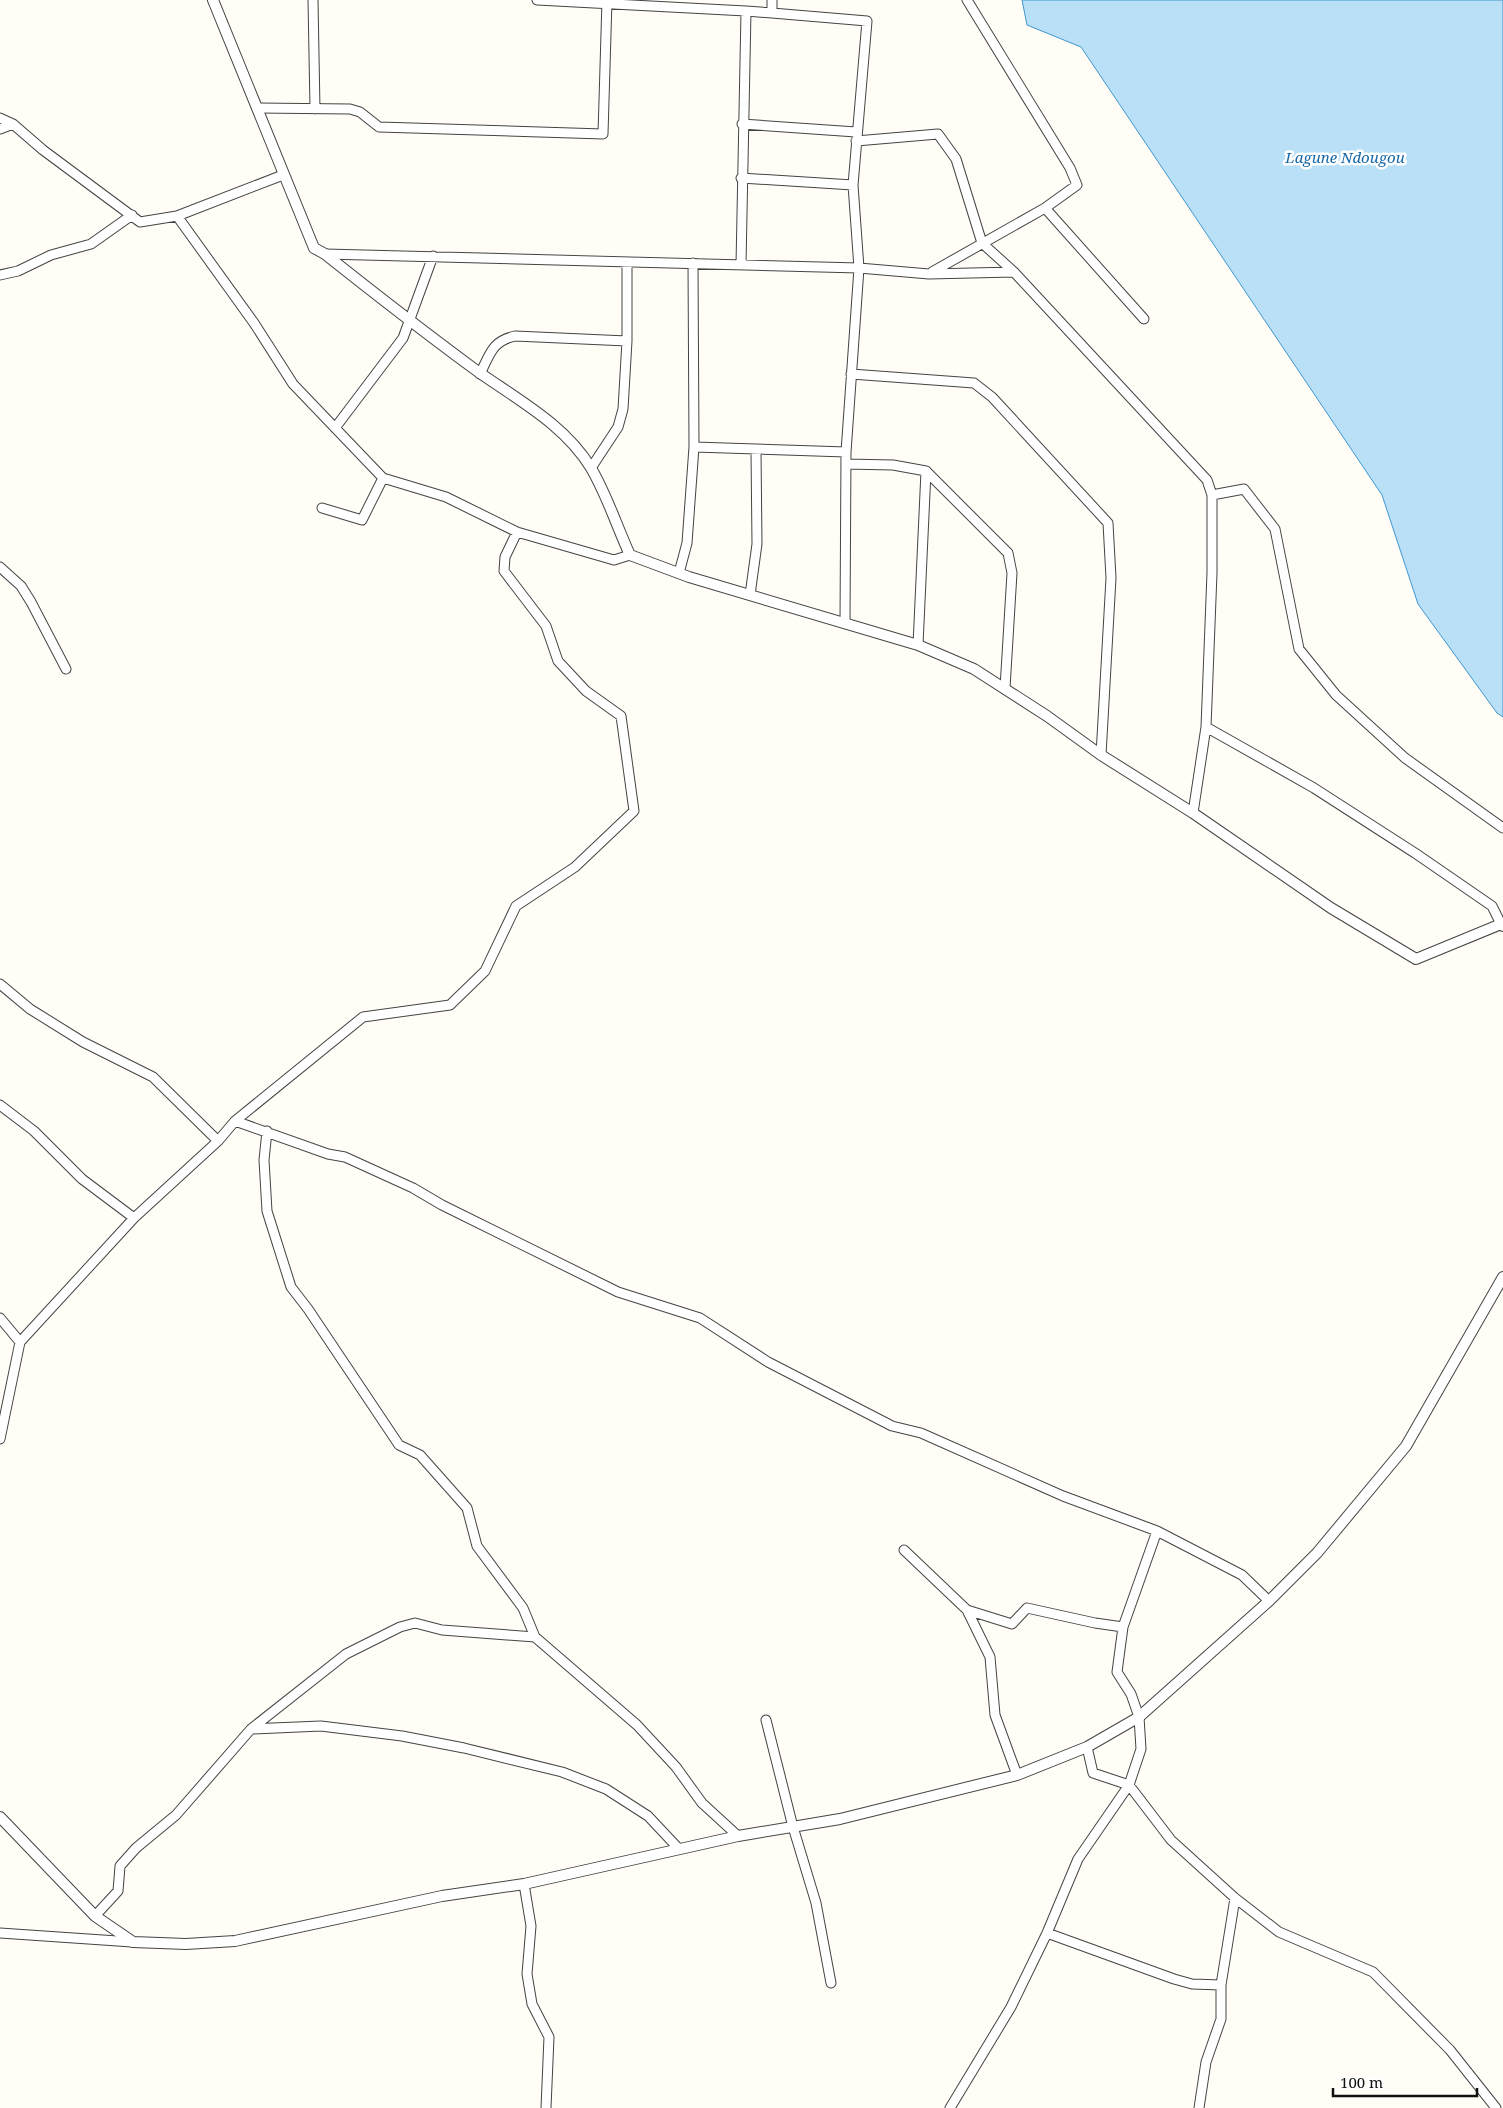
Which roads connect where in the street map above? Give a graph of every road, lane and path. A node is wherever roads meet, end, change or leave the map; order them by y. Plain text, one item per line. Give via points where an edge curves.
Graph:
1 (213, 0) edge
2 (313, 0) edge
3 (537, 0) edge
4 (772, 0) edge
5 (967, 0) edge
6 (607, 1) edge
7 (724, 4) edge
8 (746, 11) junction
9 (772, 13) junction
10 (256, 108) junction
11 (315, 109) junction
12 (0, 118) edge
13 (13, 124) junction
14 (742, 124) junction
15 (0, 130) edge
16 (856, 137) junction
17 (283, 176) junction
18 (741, 178) junction
19 (853, 185) junction
20 (1045, 208) junction
21 (132, 215) junction
22 (177, 216) junction
23 (982, 243) junction
24 (326, 254) junction
25 (433, 256) junction
26 (627, 263) junction
27 (693, 263) junction
28 (741, 265) junction
29 (859, 268) junction
30 (1014, 272) junction
31 (929, 274) junction
32 (0, 275) edge
33 (1144, 319) dead end
34 (409, 321) junction
35 (627, 341) junction
36 (480, 374) junction
37 (851, 374) junction
38 (335, 428) junction
39 (694, 447) junction
40 (756, 450) junction
41 (846, 452) junction
42 (846, 464) junction
43 (591, 468) junction
44 (926, 471) junction
45 (383, 478) junction
46 (1212, 495) junction
47 (322, 508) dead end
48 (517, 532) junction
49 (630, 555) junction
50 (0, 567) edge
51 (679, 573) junction
52 (750, 595) junction
53 (845, 622) junction
54 (918, 645) junction
55 (66, 669) dead end
56 (1005, 688) junction
57 (1206, 727) junction
58 (1101, 755) junction
59 (1194, 813) junction
60 (1503, 828) edge
61 (1502, 925) edge
62 (0, 984) edge
63 (0, 1105) edge
64 (235, 1121) junction
65 (266, 1131) junction
66 (218, 1141) junction
67 (134, 1218) junction
68 (1503, 1277) edge
69 (0, 1318) edge
70 (20, 1342) junction
71 (0, 1439) edge
72 (1157, 1530) junction
73 (904, 1550) dead end
74 (1269, 1601) junction
75 (967, 1610) junction
76 (1123, 1627) junction
77 (535, 1637) junction
78 (1139, 1717) junction
79 (766, 1720) dead end
80 (251, 1729) junction
81 (1087, 1746) junction
82 (1017, 1775) junction
83 (1129, 1785) junction
84 (0, 1816) edge
85 (793, 1827) junction
86 (738, 1836) junction
87 (680, 1849) junction
88 (524, 1884) junction
89 (1235, 1898) junction
90 (95, 1916) junction
91 (1047, 1932) junction
92 (0, 1934) edge
93 (133, 1942) junction
94 (831, 1983) dead end
95 (1221, 1985) junction
96 (546, 2108) edge
97 (950, 2108) edge
98 (1199, 2108) edge
99 (1496, 2108) edge

1 - 10 street
2 - 11 street
3 - 6 street
4 - 9 street
5 - 20 street via 1070,168 1077,185
6 - 7 street
6 - 11 street via 603,134 379,127 360,112 350,109
7 - 8 street
8 - 9 street
8 - 14 street
9 - 16 street via 866,21
10 - 11 street
10 - 17 street
12 - 13 street
13 - 15 street
13 - 21 street
14 - 16 street
14 - 18 street
16 - 19 street
16 - 23 street via 938,134 956,159
17 - 22 street
17 - 24 street via 314,248
18 - 19 street
18 - 28 street
19 - 29 street
20 - 23 street
20 - 33 street
21 - 22 street via 140,222
21 - 32 street via 91,244
22 - 38 street via 254,323 293,384
23 - 30 street
23 - 31 street
24 - 25 street
24 - 34 street
25 - 26 street
25 - 34 street
26 - 27 street
26 - 35 street
27 - 28 street
27 - 39 street
28 - 29 street
29 - 31 street
29 - 37 street
30 - 31 street
30 - 46 street via 1207,480
34 - 36 street
34 - 38 street via 403,338
35 - 36 street via 504,338 497,342
35 - 43 street via 623,409 618,427
36 - 43 street via 545,417
37 - 41 street
37 - 58 street via 974,383 992,397 1108,523 1111,578
38 - 45 street
39 - 40 street
39 - 51 street via 687,543
40 - 41 street
40 - 52 street via 757,544
41 - 42 street
42 - 44 street via 893,465
42 - 53 street
43 - 49 street
44 - 54 street
44 - 56 street via 1008,553 1012,573
45 - 47 street via 362,520
45 - 48 street via 446,496
46 - 57 street
46 - 60 street via 1244,489 1275,529 1299,649 1336,695 1405,758
48 - 49 street via 614,560
48 - 64 street via 505,556 504,571 546,626 558,661 586,691 621,716 634,810 574,867 516,906 484,971 450,1005 363,1017
49 - 51 street
50 - 55 street via 28,597
51 - 52 street
52 - 53 street
53 - 54 street
54 - 56 street via 974,669
56 - 58 street
57 - 59 street
57 - 61 street via 1314,788 1415,854 1492,906
58 - 59 street
59 - 61 street via 1331,908 1416,959
62 - 66 street via 30,1009 83,1042 153,1077
63 - 67 street via 34,1131 82,1179
64 - 65 street
64 - 66 street
65 - 72 street via 357,1162 618,1292 700,1318 775,1366 892,1426 922,1433 1063,1496
65 - 77 street via 267,1211 291,1287 399,1446 420,1455 467,1508 477,1546 523,1608
66 - 67 street
67 - 70 street
68 - 74 street via 1406,1446 1317,1553
69 - 70 street
70 - 71 street
72 - 74 street via 1242,1575
72 - 76 street
73 - 75 street
74 - 78 street
75 - 76 street via 1012,1624 1027,1608
75 - 82 street via 990,1657 995,1715
76 - 78 street via 1117,1672 1132,1694
77 - 80 street via 442,1630 415,1623 400,1627 346,1654
77 - 86 street via 637,1725 676,1767 702,1803
78 - 81 street
78 - 83 street via 1141,1749
79 - 85 street
80 - 87 street via 321,1726 402,1736 562,1772 606,1789 648,1816
80 - 90 street via 176,1816 136,1848 120,1866 118,1891
81 - 82 street
81 - 83 street via 1093,1773
82 - 85 street via 840,1819
83 - 89 street via 1171,1840
83 - 91 street via 1078,1859
84 - 90 street
85 - 86 street
85 - 94 street via 816,1903
86 - 87 street
87 - 88 street
88 - 93 street via 442,1896 235,1940 186,1944
88 - 96 street via 531,1926 527,1974 532,2004 549,2037
89 - 95 street
89 - 99 street via 1279,1932 1373,1972 1450,2050
90 - 93 street
91 - 95 street via 1174,1979 1192,1984
91 - 97 street via 1011,2007
92 - 93 street
95 - 98 street via 1221,2019 1206,2062

